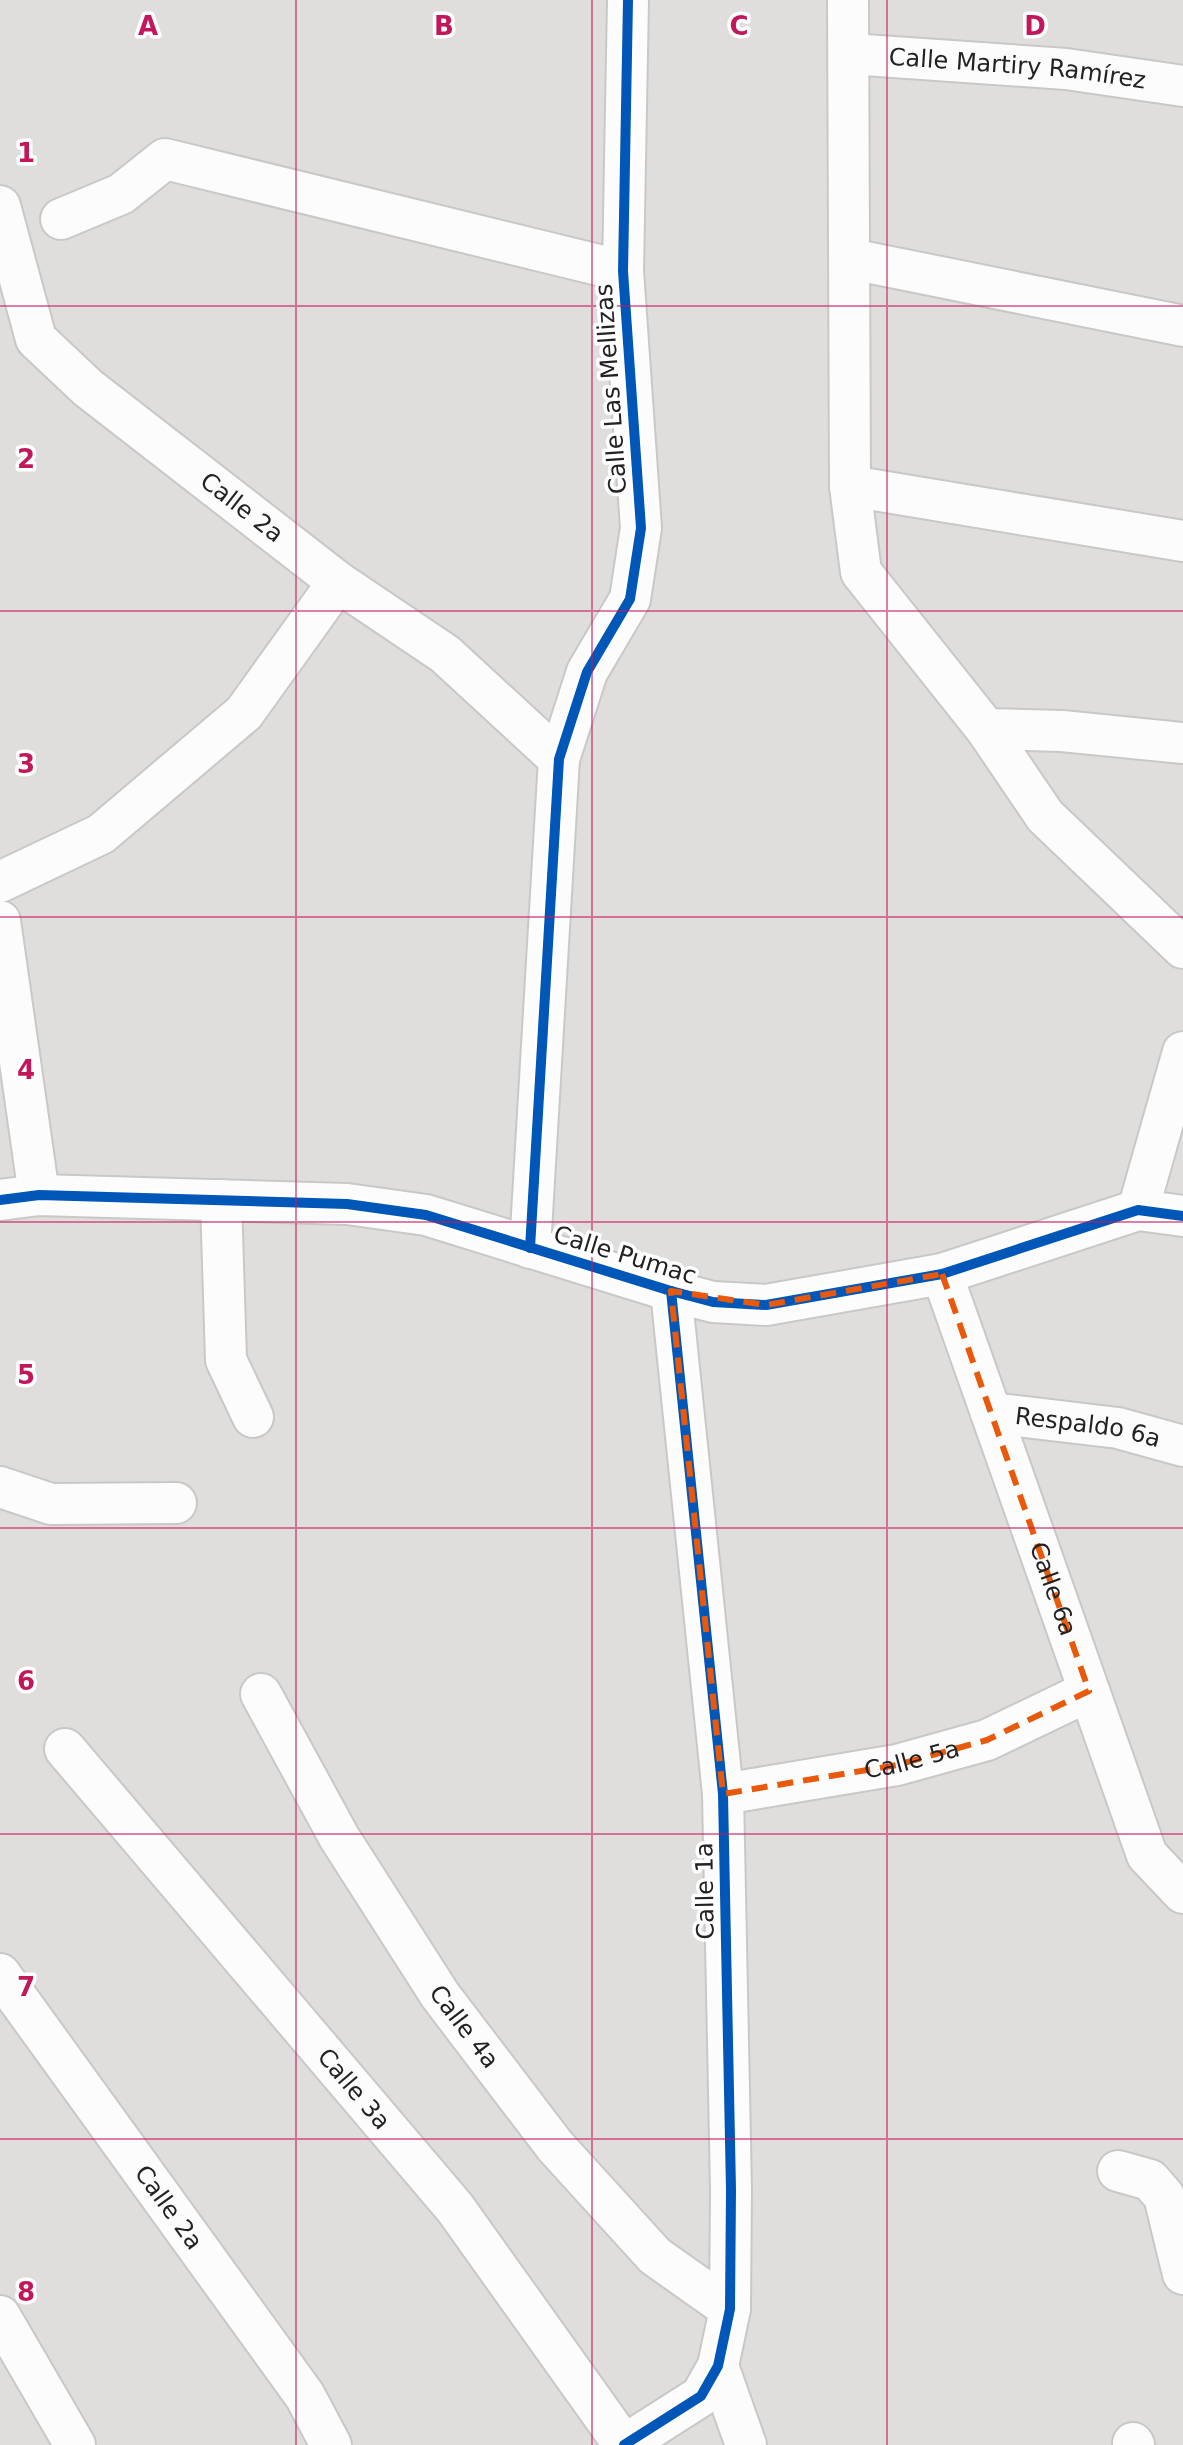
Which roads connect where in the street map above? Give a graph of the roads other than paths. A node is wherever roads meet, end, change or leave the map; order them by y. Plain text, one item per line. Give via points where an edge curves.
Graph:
1 (628, 0) edge
2 (848, 0) edge
3 (850, 54) junction
4 (1183, 86) edge
5 (0, 211) edge
6 (61, 219) dead end
7 (851, 259) junction
8 (623, 271) junction
9 (1183, 326) edge
10 (850, 486) junction
11 (1183, 541) edge
12 (338, 582) junction
13 (986, 729) junction
14 (1183, 743) edge
15 (559, 759) junction
16 (0, 882) edge
17 (0, 921) edge
18 (1183, 948) edge
19 (1183, 1052) edge
20 (39, 1195) junction
21 (0, 1200) edge
22 (221, 1200) junction
23 (1138, 1210) junction
24 (1183, 1216) edge
25 (530, 1248) junction
26 (942, 1274) junction
27 (671, 1291) junction
28 (991, 1413) junction
29 (253, 1417) dead end
30 (1183, 1446) edge
31 (0, 1487) edge
32 (176, 1503) dead end
33 (1089, 1691) junction
34 (261, 1694) dead end
35 (65, 1749) dead end
36 (723, 1794) junction
37 (1165, 1857) edge
38 (1183, 1893) edge
39 (0, 1974) edge
40 (1118, 2171) dead end
41 (1183, 2274) edge
42 (730, 2309) junction
43 (0, 2316) edge
44 (718, 2366) junction
45 (75, 2445) edge
46 (331, 2445) edge
47 (624, 2445) edge
48 (746, 2445) edge

1 - 8 street, Calle Las Mellizas
2 - 3 street
3 - 4 street, Calle Martiry Ramírez via 1066,69
3 - 7 street
5 - 12 street, Calle 2a via 36,339 88,388
6 - 8 street via 121,194 165,159
7 - 9 street
7 - 10 street
8 - 15 street, Calle Las Mellizas via 641,528 630,599 587,672
10 - 11 street
10 - 13 street via 861,572
12 - 15 street, Calle 2a via 445,654
12 - 16 street via 244,713 101,834
13 - 14 street
13 - 18 street via 1045,816
15 - 25 street, Calle Las Mellizas
17 - 20 street
19 - 23 street
20 - 21 street, Calle Pumac
20 - 22 street, Calle Pumac
22 - 25 street, Calle Pumac via 347,1204 426,1215
22 - 29 street via 226,1360
23 - 24 street, Calle Pumac
23 - 26 street, Calle Pumac
25 - 27 street, Calle Pumac
26 - 27 street, Calle Pumac via 766,1305 713,1302
26 - 28 street, Calle 6a
27 - 36 street, Calle 1a
28 - 30 street, Respaldo 6a via 1118,1428
28 - 33 street, Calle 6a
31 - 32 street via 51,1504
33 - 36 street, Calle 5a via 987,1740 897,1765
33 - 37 street, Calle 6a
34 - 42 street, Calle 4a via 339,1837 440,1995 555,2146 655,2256
35 - 47 street, Calle 3a via 455,2208
36 - 42 street, Calle 1a
37 - 38 street, Calle 6a
39 - 46 street, Calle 2a via 305,2396
40 - 41 street via 1150,2180 1164,2196
42 - 44 street, Calle 1a
43 - 45 street
44 - 47 street, Calle 1a via 701,2396
44 - 48 street

